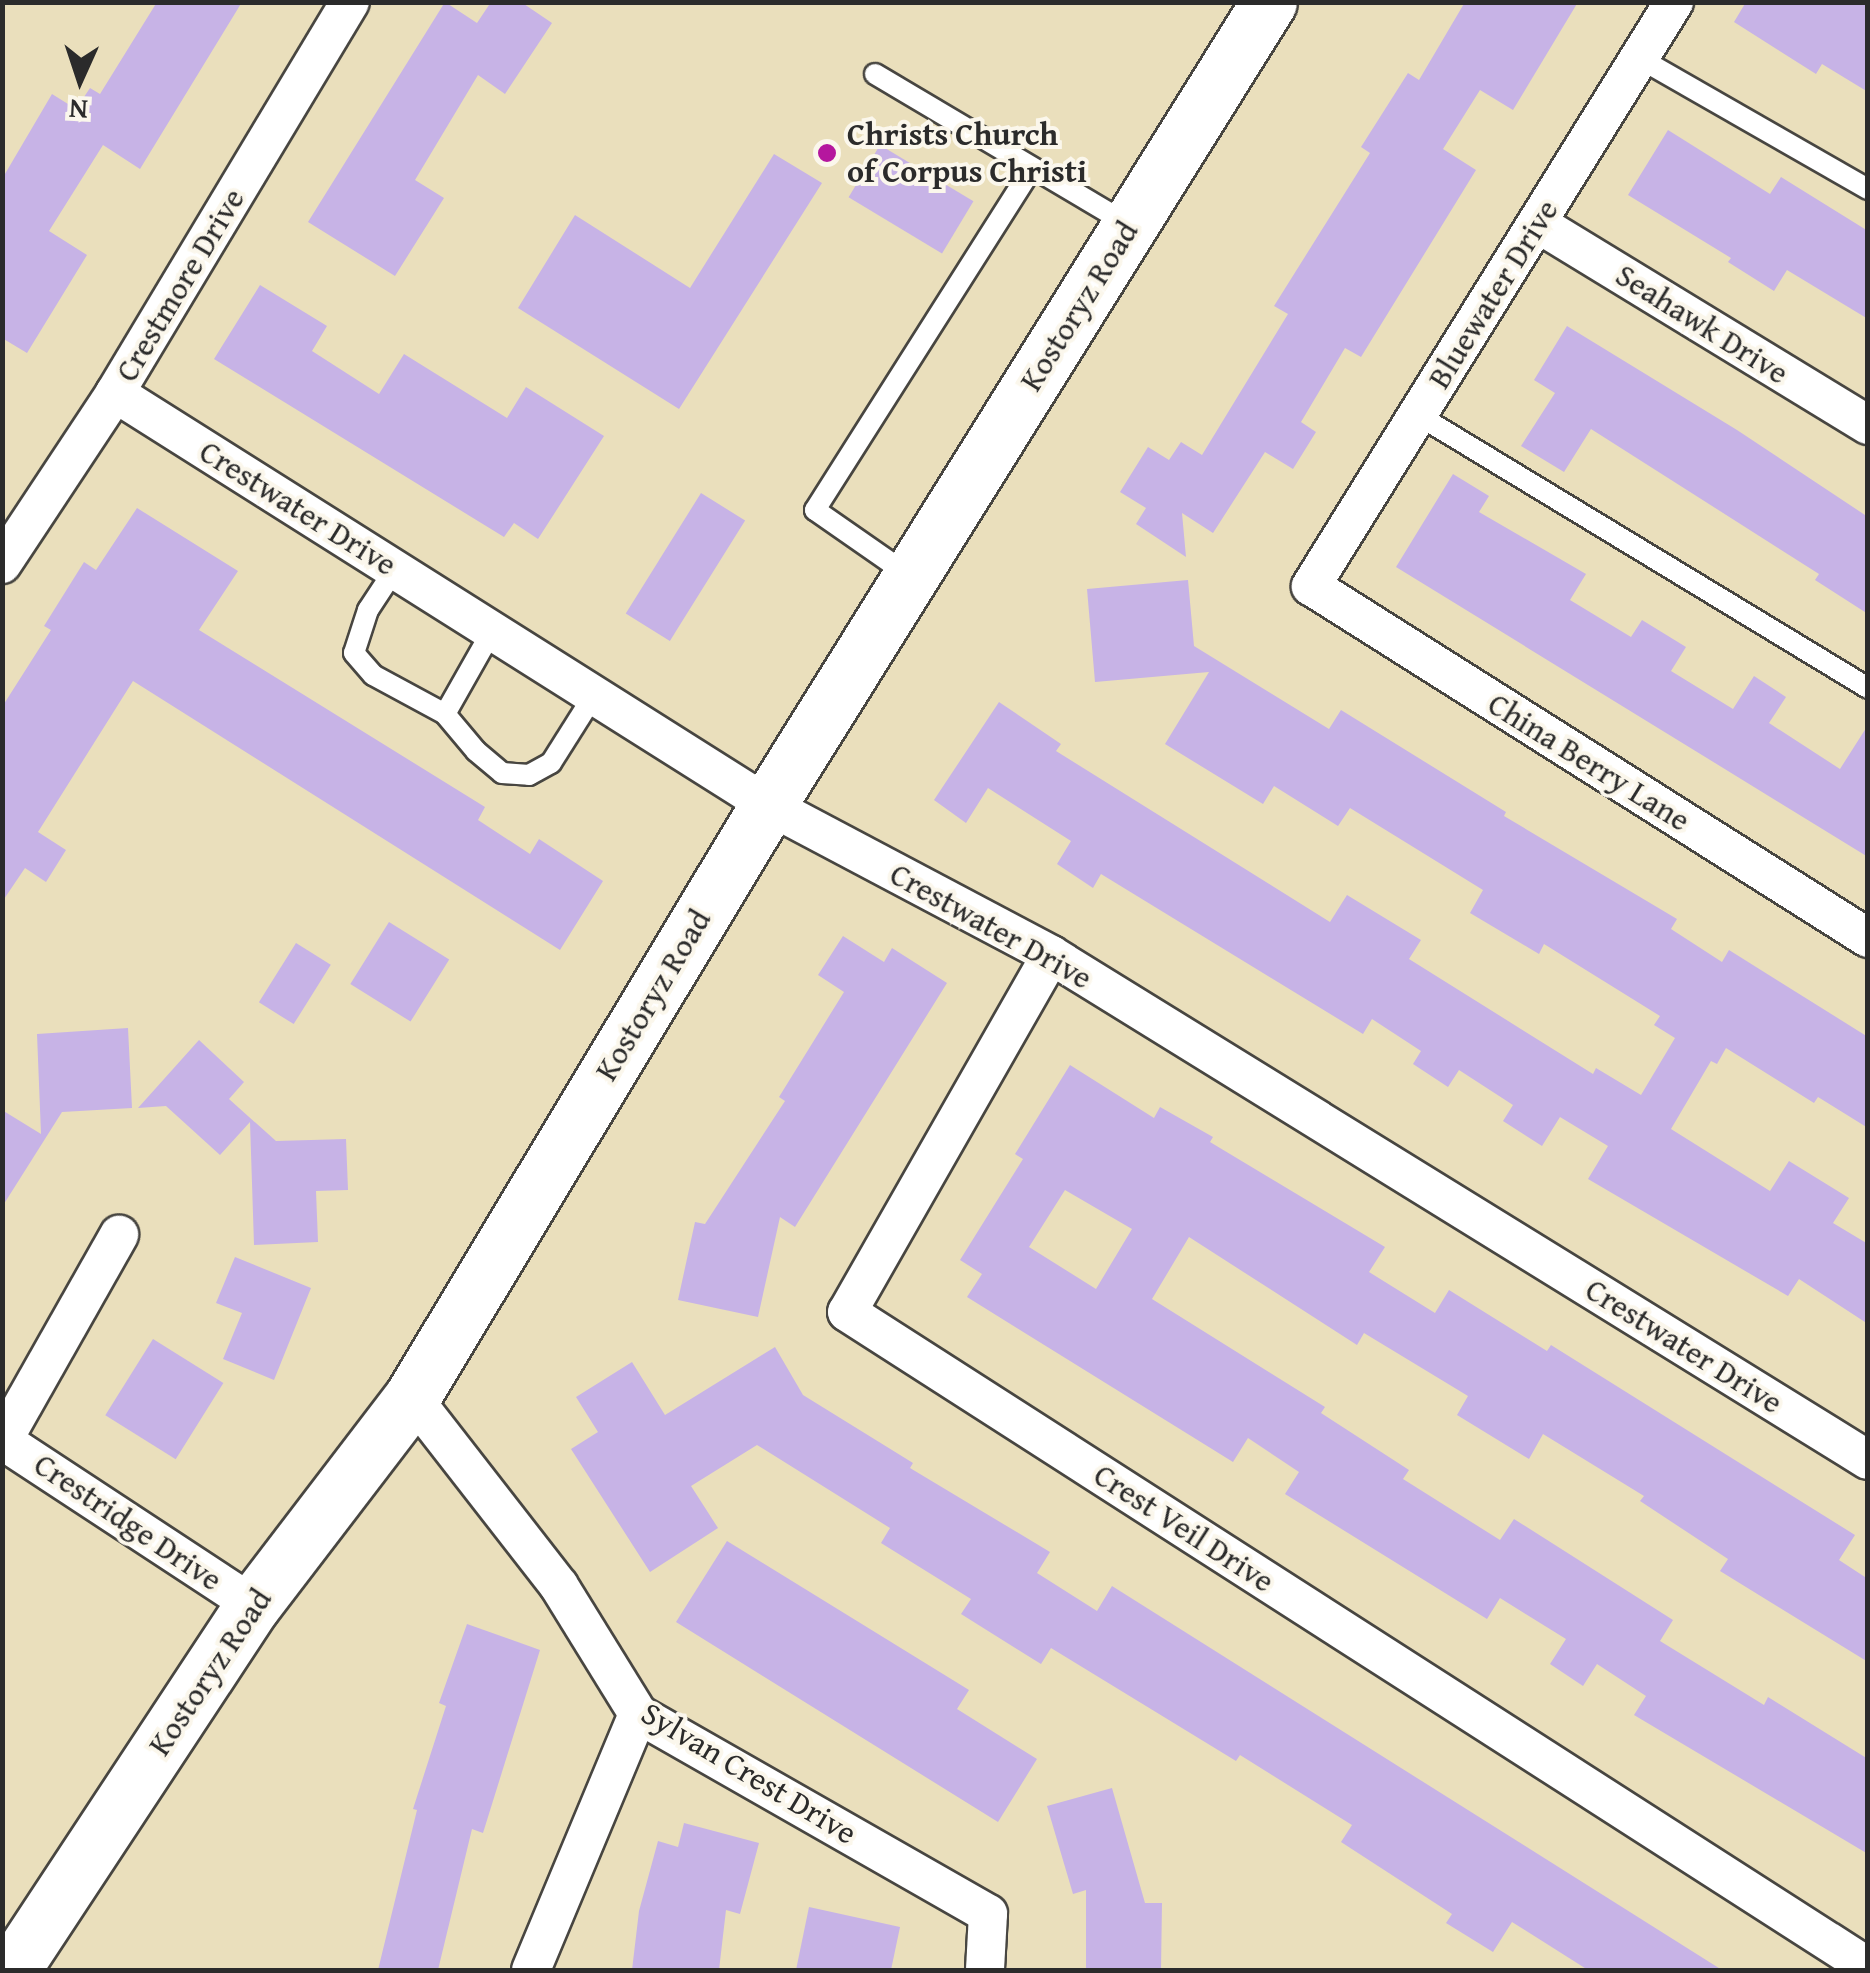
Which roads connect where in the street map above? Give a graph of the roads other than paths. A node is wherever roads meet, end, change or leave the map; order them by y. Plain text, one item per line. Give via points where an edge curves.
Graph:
1 (350, 2) edge
2 (1269, 2) edge
3 (1674, 2) edge
4 (1639, 58) junction
5 (875, 74) dead end
6 (1032, 168) junction
7 (1868, 190) edge
8 (1537, 223) junction
9 (1130, 225) junction
10 (115, 392) junction
11 (1418, 415) junction
12 (1868, 426) edge
13 (2, 564) edge
14 (395, 569) junction
15 (911, 576) junction
16 (1311, 586) joint
17 (492, 631) junction
18 (1868, 688) edge
19 (594, 695) junction
20 (445, 714) junction
21 (768, 805) junction
22 (1868, 938) edge
23 (1051, 956) junction
24 (119, 1234) dead end
25 (412, 1397) junction
26 (3, 1440) edge
27 (1868, 1460) edge
28 (252, 1605) junction
29 (638, 1714) junction
30 (1868, 1967) edge
31 (12, 1970) edge
32 (531, 1970) edge
33 (985, 1970) edge

1 - 10 street, Crestmore Drive
2 - 9 main road, Kostoryz Road
3 - 4 street, Bluewater Drive
4 - 7 lane
4 - 8 street, Bluewater Drive
5 - 6 lane
6 - 9 lane
6 - 15 lane via 814,510
8 - 11 street, Bluewater Drive
8 - 12 street, Seahawk Drive
9 - 15 main road, Kostoryz Road
10 - 13 street, Crestmore Drive
10 - 14 street, Crestwater Drive
11 - 16 street, Bluewater Drive
11 - 18 lane
14 - 17 street, Crestwater Drive
14 - 20 lane via 368,610 354,654 373,674
15 - 21 main road, Kostoryz Road
16 - 22 street, China Berry Lane
17 - 19 street, Crestwater Drive
17 - 20 lane
19 - 20 lane via 551,763 530,775 502,773
19 - 21 street, Crestwater Drive
21 - 23 street, Crestwater Drive
21 - 25 main road, Kostoryz Road
23 - 27 street, Crestwater Drive
23 - 30 street, Crest Veil Drive via 847,1312
24 - 26 street
25 - 28 main road, Kostoryz Road
25 - 29 street, Sylvan Crest Drive via 559,1586
26 - 28 street, Crestridge Drive
28 - 31 main road, Kostoryz Road
29 - 32 street
29 - 33 street, Sylvan Crest Drive via 988,1914

